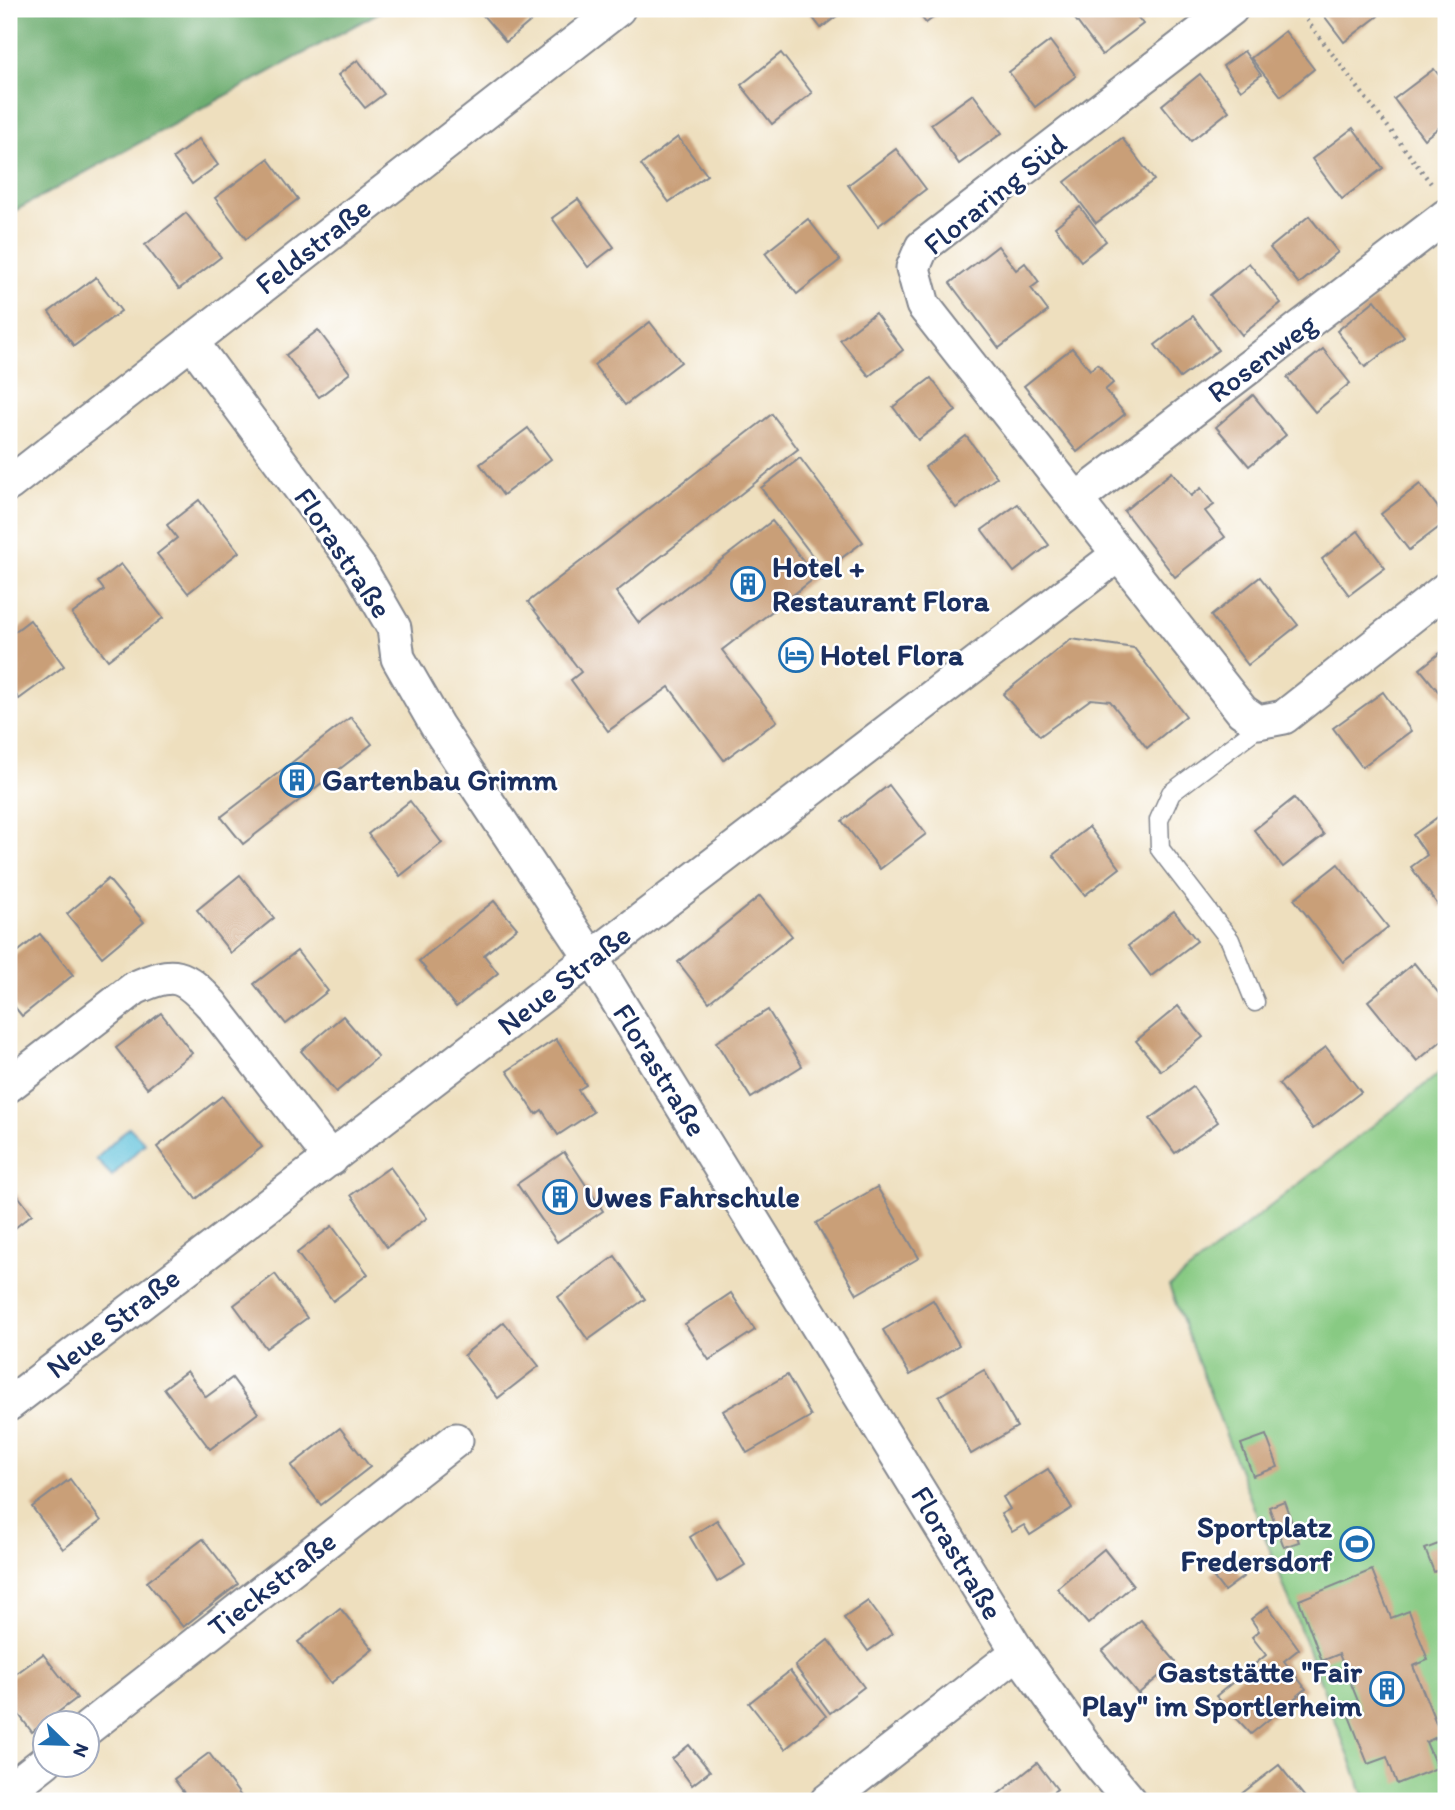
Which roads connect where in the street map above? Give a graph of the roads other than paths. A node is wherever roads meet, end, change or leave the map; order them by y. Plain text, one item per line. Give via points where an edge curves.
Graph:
1 (618, 9) edge
2 (1231, 9) edge
3 (1442, 204) edge
4 (191, 341) junction
5 (9, 484) edge
6 (1077, 499) junction
7 (1119, 554) junction
8 (1446, 589) edge
9 (1258, 722) junction
10 (592, 959) junction
11 (1255, 1002) dead end
12 (9, 1085) edge
13 (331, 1159) junction
14 (9, 1404) edge
15 (456, 1440) dead end
16 (1018, 1652) junction
17 (102, 1717) edge
18 (32, 1772) edge
19 (9, 1790) edge
20 (827, 1801) edge
21 (1130, 1801) edge

1 - 4 street, Feldstraße
2 - 6 street, Floraring Süd via 922,247 913,268 923,305
3 - 6 street, Rosenweg
4 - 5 street, Feldstraße
4 - 10 street, Florastraße via 360,569 394,628 398,658 417,693
6 - 7 street, Floraring Süd
7 - 9 street, Floraring Süd via 1242,711
7 - 10 street, Neue Straße
8 - 9 street via 1284,717
9 - 11 lane via 1254,730 1171,793 1159,820 1160,849 1230,940
10 - 13 street, Neue Straße
10 - 16 street, Florastraße
12 - 13 street via 135,988 172,976 191,983 212,1005
13 - 14 street, Neue Straße
15 - 17 street, Tieckstraße
16 - 20 street
16 - 21 street, Florastraße
18 - 19 street

